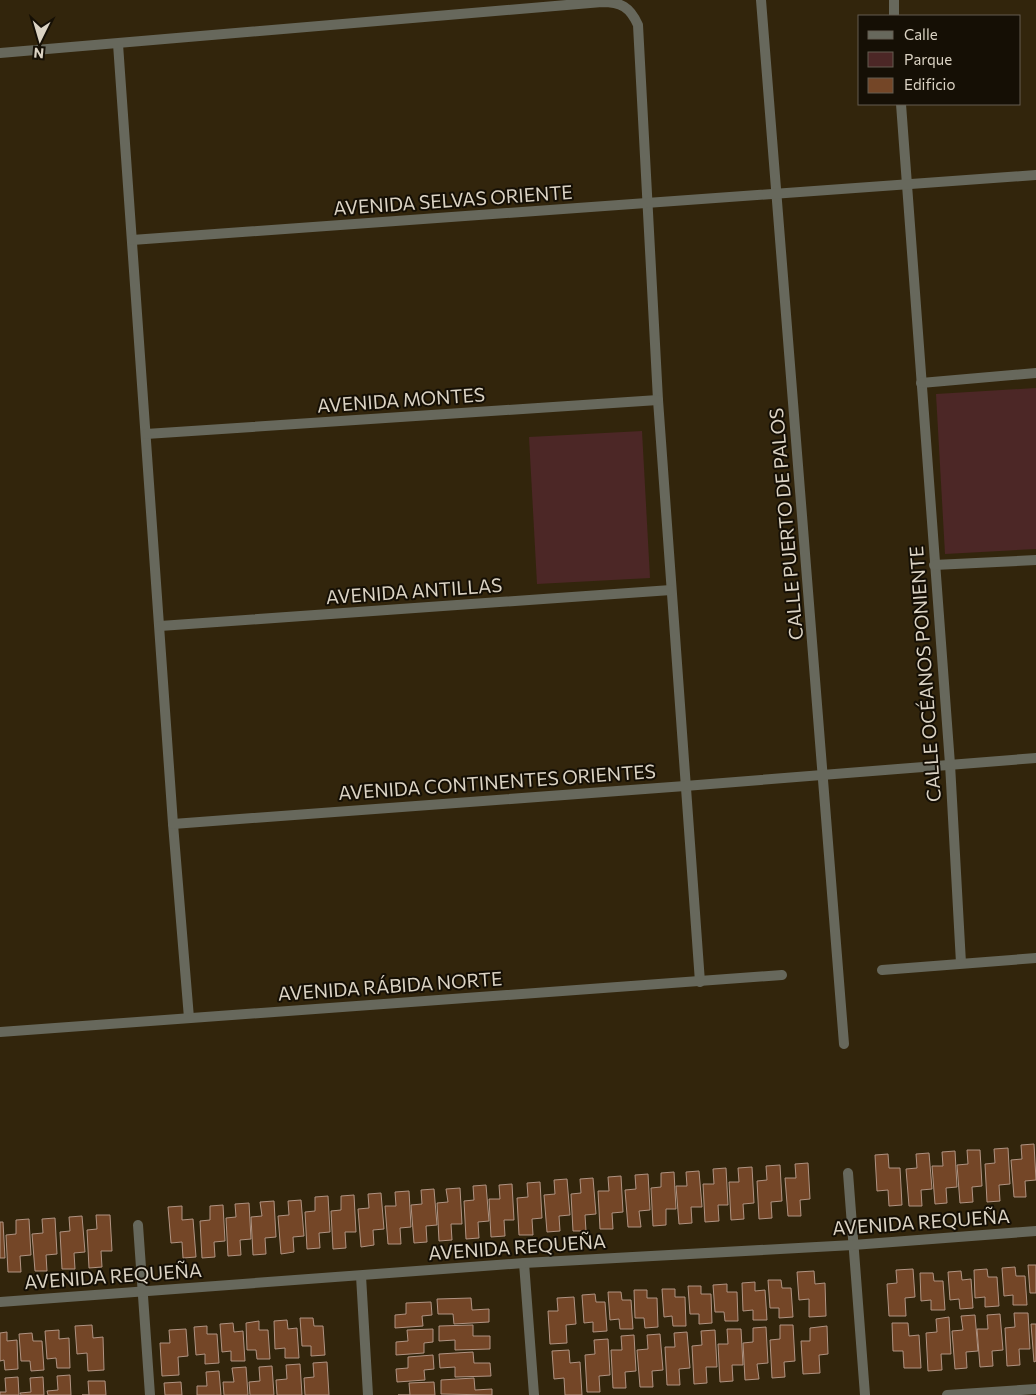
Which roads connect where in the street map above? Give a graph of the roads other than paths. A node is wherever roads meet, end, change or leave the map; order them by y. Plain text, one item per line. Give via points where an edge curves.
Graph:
1 (761, 0) edge
2 (894, 0) edge
3 (894, 15) edge
4 (118, 44) junction
5 (0, 53) edge
6 (901, 105) edge
7 (1036, 175) edge
8 (908, 185) junction
9 (776, 194) junction
10 (647, 204) junction
11 (132, 240) junction
12 (1036, 374) edge
13 (921, 383) junction
14 (658, 400) junction
15 (146, 434) junction
16 (1036, 560) edge
17 (934, 566) junction
18 (671, 590) junction
19 (160, 626) junction
20 (1036, 758) edge
21 (950, 764) junction
22 (824, 774) junction
23 (685, 786) junction
24 (173, 824) junction
25 (1036, 958) edge
26 (961, 963) junction
27 (882, 970) dead end
28 (782, 975) dead end
29 (700, 982) junction
30 (189, 1018) junction
31 (0, 1032) edge
32 (844, 1044) dead end
33 (848, 1173) dead end
34 (138, 1225) dead end
35 (1036, 1231) edge
36 (854, 1245) junction
37 (524, 1263) junction
38 (361, 1276) junction
39 (143, 1292) junction
40 (0, 1302) edge
41 (1036, 1389) edge
42 (150, 1395) edge
43 (368, 1395) edge
44 (534, 1395) edge
45 (864, 1395) edge
46 (947, 1395) edge

1 - 9 street, CALLE PUERTO DE PALOS
2 - 3 street
4 - 5 street
4 - 10 street via 618,2 631,10 638,25
4 - 11 street
6 - 8 street, CALLE OCÉANOS PONIENTE
7 - 8 street, AVENIDA SELVAS ORIENTE
8 - 9 street, AVENIDA SELVAS ORIENTE
8 - 13 street, CALLE OCÉANOS PONIENTE
9 - 10 street, AVENIDA SELVAS ORIENTE
9 - 22 street, CALLE PUERTO DE PALOS
10 - 11 street, AVENIDA SELVAS ORIENTE
10 - 14 street
11 - 15 street
12 - 13 street
13 - 17 street, CALLE OCÉANOS PONIENTE
14 - 15 street, AVENIDA MONTES
14 - 18 street
15 - 19 street
16 - 17 street
17 - 21 street, CALLE OCÉANOS PONIENTE
18 - 19 street, AVENIDA ANTILLAS
18 - 23 street
19 - 24 street
20 - 21 street, AVENIDA CONTINENTES ORIENTES
21 - 22 street, AVENIDA CONTINENTES ORIENTES
21 - 26 street, CALLE OCÉANOS PONIENTE
22 - 23 street, AVENIDA CONTINENTES ORIENTES
22 - 32 street, CALLE PUERTO DE PALOS
23 - 24 street, AVENIDA CONTINENTES ORIENTES
23 - 29 street
24 - 30 street
25 - 26 street
26 - 27 street
28 - 29 street, AVENIDA RÁBIDA NORTE
29 - 30 street, AVENIDA RÁBIDA NORTE
30 - 31 street, AVENIDA RÁBIDA NORTE
33 - 36 street
34 - 39 street
35 - 36 street, AVENIDA REQUEÑA
36 - 37 street, AVENIDA REQUEÑA
36 - 45 street
37 - 38 street, AVENIDA REQUEÑA
37 - 44 street
38 - 39 street, AVENIDA REQUEÑA
38 - 43 street
39 - 40 street, AVENIDA REQUEÑA
39 - 42 street
41 - 46 street

